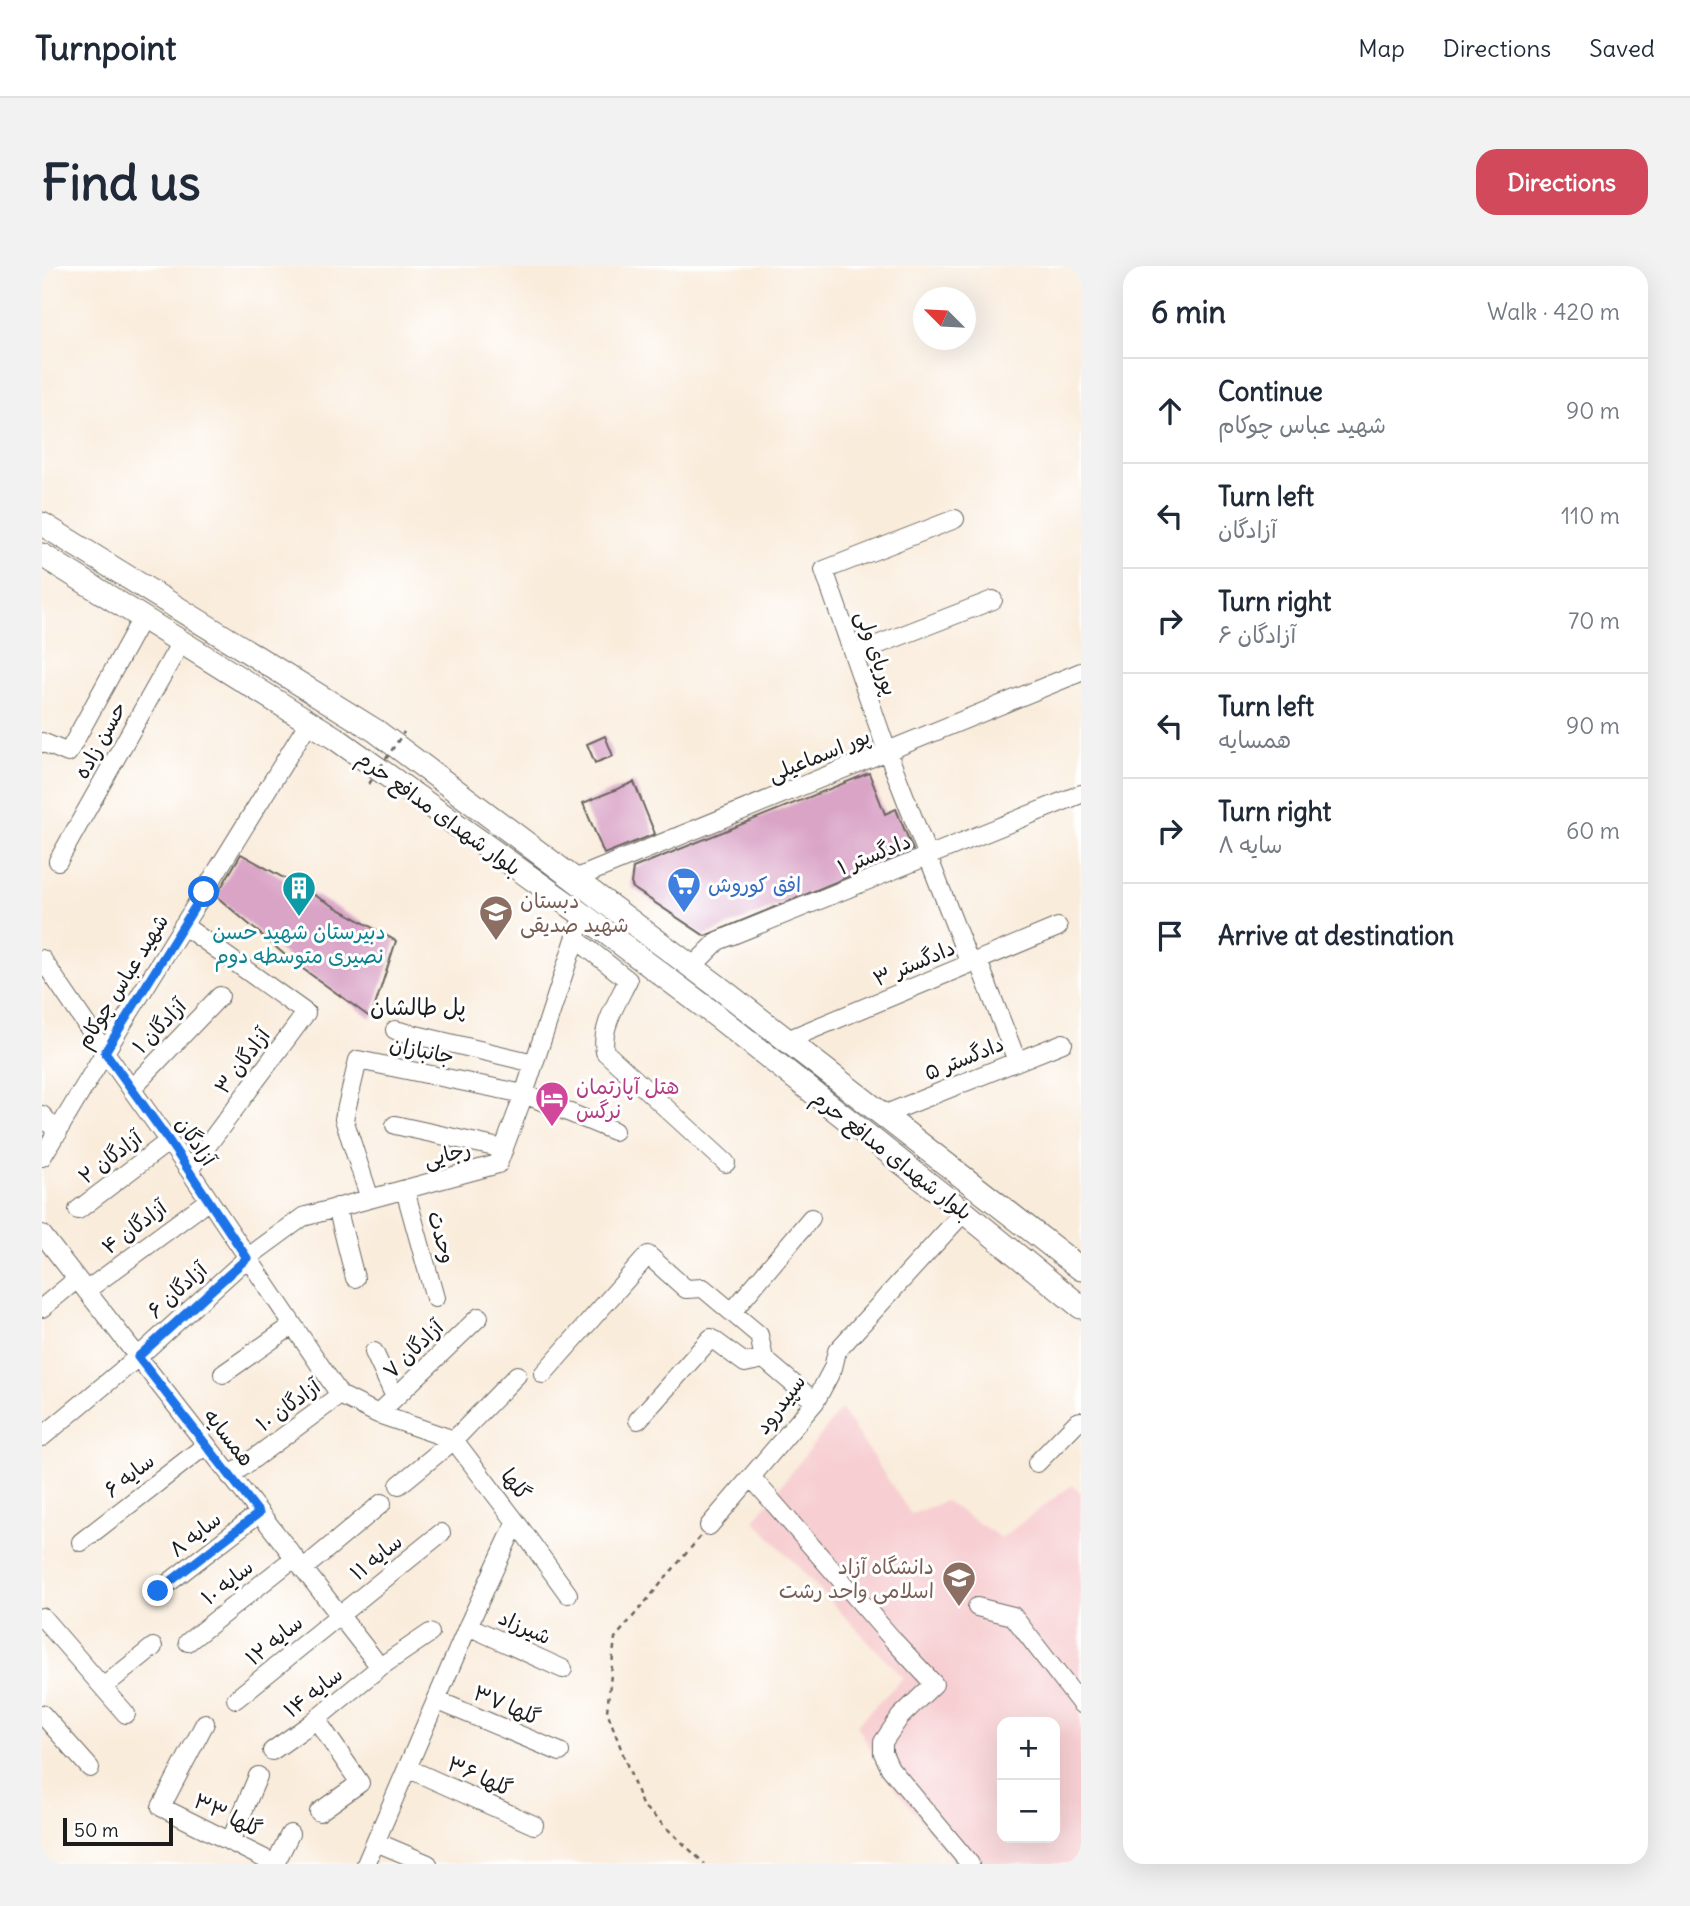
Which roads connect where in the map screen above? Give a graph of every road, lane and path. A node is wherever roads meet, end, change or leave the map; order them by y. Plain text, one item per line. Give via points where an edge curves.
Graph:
1 (955, 519) dead end
2 (42, 524) edge
3 (42, 555) edge
4 (993, 600) dead end
5 (142, 618) junction
6 (181, 642) junction
7 (854, 654) junction
8 (1081, 672) edge
9 (309, 722) junction
10 (404, 732) dead end
11 (42, 742) edge
12 (887, 751) junction
13 (369, 784) dead end
14 (1081, 794) edge
15 (927, 857) junction
16 (58, 861) dead end
17 (574, 879) junction
18 (583, 915) junction
19 (183, 925) junction
20 (1058, 928) dead end
21 (576, 939) junction
22 (42, 959) edge
23 (974, 962) junction
24 (692, 967) junction
25 (220, 996) dead end
26 (732, 998) junction
27 (718, 1017) junction
28 (395, 1030) dead end
29 (787, 1040) junction
30 (1063, 1043) dead end
31 (105, 1052) junction
32 (1017, 1061) junction
33 (534, 1063) junction
34 (132, 1088) junction
35 (524, 1094) junction
36 (42, 1115) edge
37 (883, 1115) junction
38 (395, 1125) dead end
39 (614, 1131) dead end
40 (58, 1133) junction
41 (169, 1141) junction
42 (504, 1149) junction
43 (42, 1157) edge
44 (726, 1163) dead end
45 (188, 1170) junction
46 (405, 1189) junction
47 (370, 1199) junction
48 (209, 1200) junction
49 (337, 1207) junction
50 (78, 1210) dead end
51 (964, 1212) junction
52 (811, 1218) dead end
53 (42, 1234) edge
54 (247, 1258) junction
55 (1081, 1269) edge
56 (355, 1278) dead end
57 (82, 1284) junction
58 (435, 1298) dead end
59 (1081, 1307) edge
60 (42, 1308) edge
61 (732, 1312) junction
62 (479, 1317) dead end
63 (293, 1325) junction
64 (374, 1352) dead end
65 (138, 1357) junction
66 (764, 1359) junction
67 (223, 1374) dead end
68 (543, 1374) dead end
69 (517, 1376) dead end
70 (340, 1395) junction
71 (396, 1397) junction
72 (816, 1402) junction
73 (378, 1414) junction
74 (638, 1420) dead end
75 (1081, 1421) edge
76 (42, 1437) edge
77 (454, 1440) junction
78 (206, 1445) junction
79 (1037, 1463) dead end
80 (230, 1476) junction
81 (751, 1477) junction
82 (399, 1485) dead end
83 (382, 1503) dead end
84 (259, 1513) junction
85 (516, 1522) junction
86 (709, 1526) joint
87 (442, 1532) dead end
88 (81, 1542) dead end
89 (299, 1564) junction
90 (158, 1591) dead end
91 (568, 1594) dead end
92 (977, 1607) dead end
93 (340, 1616) junction
94 (42, 1617) edge
95 (468, 1626) junction
96 (430, 1633) dead end
97 (188, 1642) dead end
98 (153, 1647) dead end
99 (380, 1667) junction
100 (563, 1669) dead end
101 (103, 1688) junction
102 (236, 1699) dead end
103 (436, 1700) junction
104 (1081, 1704) edge
105 (42, 1714) edge
106 (126, 1714) dead end
107 (316, 1719) junction
108 (205, 1723) dead end
109 (272, 1751) dead end
110 (560, 1752) dead end
111 (90, 1768) dead end
112 (407, 1768) junction
113 (258, 1776) dead end
114 (318, 1812) dead end
115 (534, 1825) dead end
116 (290, 1834) dead end
117 (230, 1842) junction
118 (376, 1842) junction
119 (275, 1864) edge
120 (366, 1864) edge
121 (428, 1864) edge
122 (705, 1864) edge
123 (970, 1864) edge

1 - 7 street, پوریای ولی via 824,570
2 - 17 main road, بلوار شهدای مدافع حرم via 376,731
3 - 5 main road, بلوار شهدای مدافع حرم
4 - 7 street
5 - 6 main road, بلوار شهدای مدافع حرم
5 - 11 street via 68,753
6 - 9 main road, بلوار شهدای مدافع حرم
6 - 16 street, حسن زاده
7 - 12 street, پوریای ولی
8 - 12 street, پور اسماعیلی
9 - 18 main road, بلوار شهدای مدافع حرم
9 - 19 street, شهید عباس چوکام
10 - 13 path, bridge
12 - 15 street, پوریای ولی
12 - 17 street, پور اسماعیلی
14 - 15 street, دادگستر ۱
15 - 23 street, پوریای ولی
15 - 24 street, دادگستر ۱ via 718,941
17 - 24 main road, بلوار شهدای مدافع حرم
18 - 21 street
18 - 27 main road, بلوار شهدای مدافع حرم
19 - 31 street, شهید عباس چوکام
19 - 45 street, آزادگان ۳ via 306,1013
20 - 23 street, دادگستر ۳
21 - 33 street
21 - 44 street via 628,980 605,1031 605,1052
22 - 31 street, آزادگان
23 - 29 street, دادگستر ۳
23 - 32 street, پوریای ولی
24 - 26 main road, بلوار شهدای مدافع حرم
25 - 34 street, آزادگان ۱
26 - 27 main road
26 - 29 main road, بلوار شهدای مدافع حرم
27 - 51 main road, بلوار شهدای مدافع حرم
28 - 33 street
29 - 37 main road, بلوار شهدای مدافع حرم
30 - 32 street, دادگستر ۵
31 - 34 street, آزادگان
31 - 40 street, شهید عباس چوکام
32 - 37 street, دادگستر ۵
33 - 35 street
34 - 41 street, آزادگان
35 - 39 street, جانبازان
35 - 42 street
35 - 47 street, جانبازان via 358,1060 344,1119
36 - 40 street
37 - 55 main road, بلوار شهدای مدافع حرم
38 - 42 street
40 - 43 street, شهید عباس چوکام
41 - 45 street, آزادگان
41 - 50 street, آزادگان ۲
42 - 46 street, رجایی via 498,1164
45 - 48 street, آزادگان
46 - 47 street, رجایی
46 - 58 street, وحدت
47 - 49 street, رجایی
48 - 54 street, آزادگان
48 - 57 street, آزادگان ۴
49 - 54 street, رجایی via 303,1217
49 - 56 street
51 - 59 main road, بلوار شهدای مدافع حرم
51 - 72 street, سپیدرود via 837,1351
52 - 61 street
53 - 57 street, همسایه
54 - 63 street
54 - 65 street, آزادگان ۶
57 - 60 street, آزادگان ۴
57 - 65 street, همسایه
61 - 66 street via 759,1335
61 - 68 street via 704,1288 686,1289 648,1255
62 - 71 street, آزادگان ۷
63 - 67 street
63 - 70 street
64 - 71 street
65 - 76 street, آزادگان ۶
65 - 78 street, همسایه
66 - 72 street
66 - 74 street via 745,1363 711,1338
69 - 77 street
70 - 73 street
70 - 80 street, آزادگان ۱۰
71 - 73 street, آزادگان ۷
72 - 81 street, سپیدرود
73 - 77 street
75 - 79 street
77 - 82 street
77 - 85 street, گلها
78 - 80 street, همسایه
78 - 88 street, سایه ۶
80 - 84 street, همسایه
81 - 86 street, سپیدرود
81 - 123 street via 934,1684 900,1717 883,1742 883,1753 890,1768
83 - 89 street, سایه ۱۰
84 - 89 street, همسایه
84 - 90 street, سایه ۸
85 - 91 street
85 - 95 street, گلها
86 - 122 path via 615,1638 607,1711 642,1805
87 - 93 street, سایه ۱۱
89 - 93 street, همسایه
89 - 97 street, سایه ۱۰
92 - 104 street via 1013,1616
93 - 99 street, همسایه
93 - 102 street, سایه ۱۲
94 - 101 street
95 - 100 street, شیرزاد
95 - 103 street, گلها
96 - 99 street, سایه ۱۴
98 - 101 street
99 - 107 street, سایه ۱۴
101 - 106 street
103 - 110 street, گلها ۳۷
103 - 112 street, گلها
105 - 111 street
107 - 109 street, سایه ۱۴
107 - 114 street via 360,1783
108 - 117 street, گلها ۳۳ via 160,1807
112 - 115 street, گلها ۳۶
112 - 118 street, گلها
113 - 117 street
116 - 119 street
117 - 119 street, گلها ۳۳
118 - 120 street, گلها
118 - 121 street

